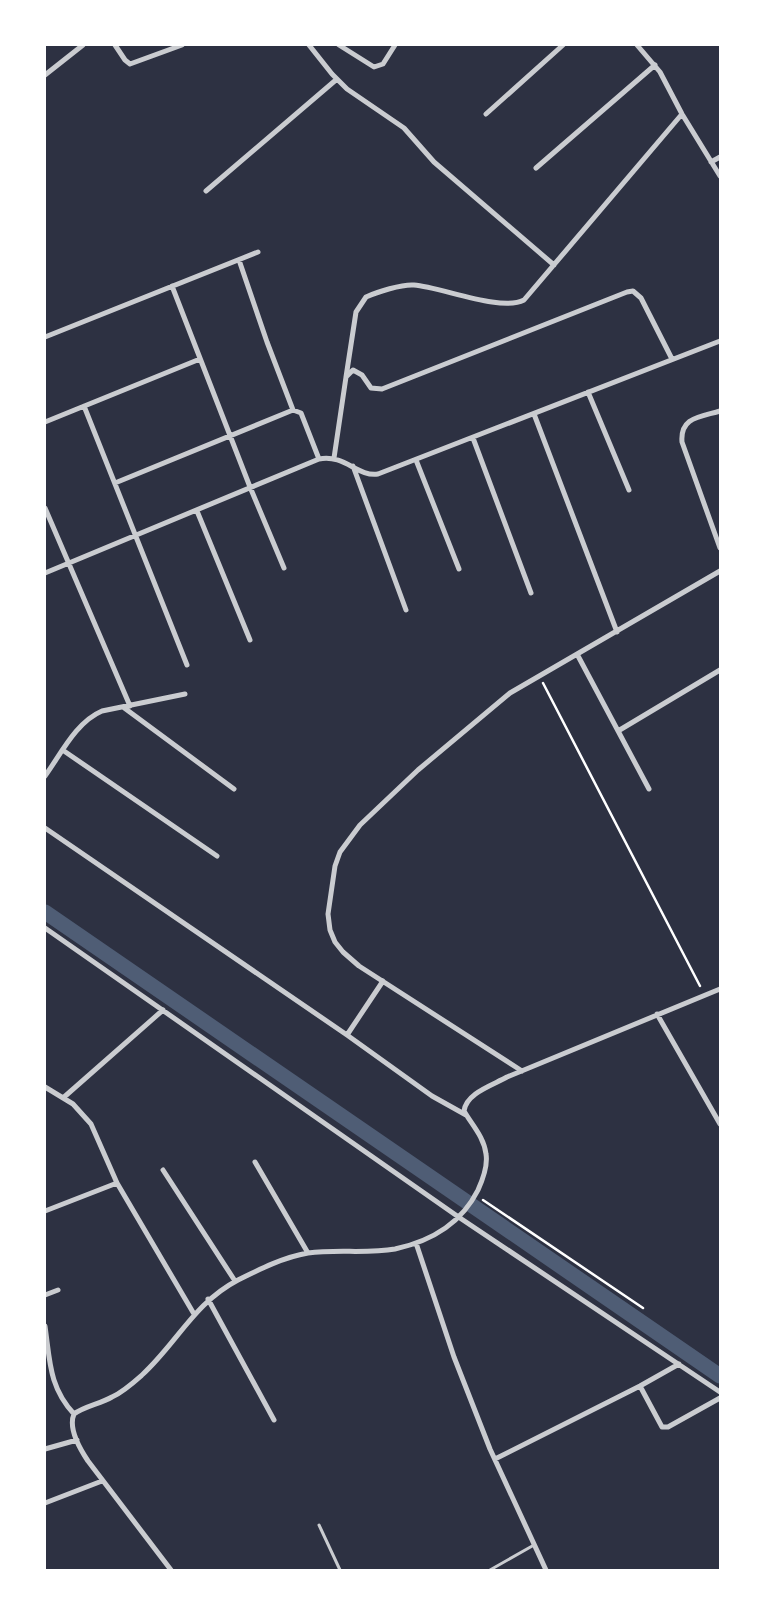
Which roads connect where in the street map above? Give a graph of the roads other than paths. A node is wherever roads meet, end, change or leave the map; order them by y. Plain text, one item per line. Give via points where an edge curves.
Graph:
1 (84, 45) edge
2 (116, 45) edge
3 (182, 45) edge
4 (309, 45) edge
5 (339, 45) edge
6 (395, 45) edge
7 (563, 45) edge
8 (637, 45) edge
9 (654, 65) junction
10 (45, 75) edge
11 (337, 79) junction
12 (486, 114) dead end
13 (682, 114) junction
14 (720, 157) edge
15 (711, 162) junction
16 (536, 168) dead end
17 (720, 176) edge
18 (206, 192) dead end
19 (258, 252) dead end
20 (239, 260) junction
21 (554, 265) junction
22 (172, 286) junction
23 (45, 337) edge
24 (720, 341) edge
25 (200, 359) junction
26 (672, 359) junction
27 (346, 377) junction
28 (588, 392) junction
29 (84, 406) junction
30 (293, 410) junction
31 (720, 410) edge
32 (534, 414) junction
33 (45, 422) edge
34 (231, 437) junction
35 (472, 438) junction
36 (334, 458) junction
37 (320, 459) junction
38 (416, 460) junction
39 (353, 466) junction
40 (115, 483) junction
41 (250, 487) junction
42 (629, 490) dead end
43 (45, 508) edge
44 (197, 511) junction
45 (135, 536) junction
46 (720, 548) edge
47 (68, 564) junction
48 (284, 568) dead end
49 (459, 568) dead end
50 (720, 571) edge
51 (45, 573) edge
52 (531, 593) dead end
53 (406, 610) dead end
54 (616, 632) junction
55 (250, 640) dead end
56 (577, 654) junction
57 (187, 665) dead end
58 (720, 670) edge
59 (185, 694) dead end
60 (130, 706) junction
61 (123, 707) junction
62 (618, 731) junction
63 (64, 751) junction
64 (45, 776) edge
65 (234, 788) dead end
66 (649, 789) dead end
67 (45, 828) edge
68 (217, 856) dead end
69 (45, 928) edge
70 (382, 981) junction
71 (719, 992) edge
72 (164, 1010) junction
73 (657, 1014) junction
74 (347, 1035) junction
75 (522, 1071) junction
76 (46, 1088) edge
77 (63, 1098) junction
78 (466, 1115) junction
79 (720, 1124) edge
80 (255, 1162) dead end
81 (163, 1170) dead end
82 (117, 1184) junction
83 (45, 1211) edge
84 (460, 1218) junction
85 (416, 1243) junction
86 (308, 1253) junction
87 (235, 1282) junction
88 (58, 1290) dead end
89 (45, 1296) edge
90 (208, 1299) junction
91 (194, 1314) junction
92 (45, 1326) edge
93 (679, 1364) junction
94 (640, 1386) junction
95 (720, 1392) edge
96 (720, 1398) edge
97 (74, 1414) junction
98 (274, 1420) dead end
99 (77, 1440) junction
100 (45, 1448) edge
101 (495, 1459) junction
102 (102, 1481) junction
103 (45, 1503) edge
104 (319, 1525) dead end
105 (535, 1545) junction
106 (171, 1570) edge
107 (340, 1570) edge
108 (490, 1570) edge
109 (546, 1570) edge

1 - 10 street
2 - 3 street via 130,64
4 - 11 street
5 - 6 street via 374,67 383,64
7 - 12 street
8 - 9 street
9 - 13 street
9 - 16 street
11 - 18 street
11 - 21 street via 404,128 434,162
13 - 15 street
13 - 21 street
14 - 15 street
15 - 17 street
19 - 20 street
20 - 22 street
20 - 30 street
21 - 27 street via 531,295 519,303 413,285 366,297 356,312
22 - 23 street
22 - 25 street
24 - 26 street
25 - 29 street
25 - 34 street
26 - 27 street via 641,298 627,292 382,389 371,388 362,375 353,370
26 - 28 street
27 - 36 street
28 - 32 street
28 - 42 street
29 - 33 street
29 - 40 street
30 - 34 street
30 - 37 street via 301,413
31 - 46 street via 690,420 681,433
32 - 35 street
32 - 54 street
34 - 40 street
34 - 41 street
35 - 38 street
35 - 52 street
36 - 37 street
36 - 39 street
37 - 41 street
38 - 39 street via 372,475
38 - 49 street
39 - 53 street
40 - 45 street
41 - 44 street
41 - 48 street
43 - 47 street
44 - 45 street
44 - 55 street
45 - 47 street
45 - 57 street
47 - 51 street
47 - 60 street
50 - 54 street
54 - 56 street
56 - 62 street
56 - 70 street via 489,708 371,813 340,852 331,883 330,930 343,952
58 - 62 street
59 - 60 street
60 - 61 street
61 - 63 street via 92,716
61 - 65 street
62 - 66 street
63 - 64 street
63 - 68 street
67 - 74 street
69 - 72 street
70 - 74 street
70 - 75 street
71 - 73 street
72 - 77 street
72 - 84 street
73 - 75 street
73 - 79 street
74 - 78 street via 432,1096
75 - 78 street via 472,1096 464,1105
76 - 77 street
77 - 82 street via 84,1114 91,1124
78 - 84 street via 481,1137 486,1154 476,1195
80 - 86 street
81 - 87 street
82 - 83 street
82 - 91 street
84 - 85 street via 439,1234
84 - 93 street
85 - 86 street via 393,1249
85 - 101 street via 454,1357
86 - 87 street via 285,1259
87 - 90 street
88 - 89 street
90 - 91 street
90 - 98 street
91 - 97 street via 141,1376 112,1398
92 - 97 street via 56,1389
93 - 94 street
93 - 95 street
94 - 96 street via 659,1426 664,1428
94 - 101 street
97 - 99 street via 72,1420
99 - 100 street
99 - 102 street
101 - 105 street
102 - 103 street
102 - 106 street
104 - 107 lane
105 - 108 lane
105 - 109 street

